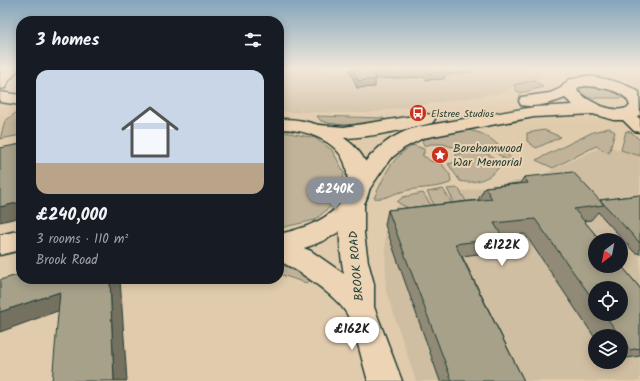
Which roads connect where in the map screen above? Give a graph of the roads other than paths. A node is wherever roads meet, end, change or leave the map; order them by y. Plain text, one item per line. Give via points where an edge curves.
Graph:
1 (7, 87) edge
2 (570, 87) edge
3 (616, 87) joint
4 (568, 91) junction
5 (640, 91) edge
6 (16, 95) edge
7 (592, 109) junction
8 (635, 110) edge
9 (284, 124) edge
10 (640, 127) edge
11 (319, 131) junction
12 (356, 194) junction
13 (16, 241) edge
14 (284, 243) edge
15 (0, 245) edge
16 (284, 251) edge
17 (360, 307) junction
18 (385, 381) edge

1 - 6 main road
2 - 4 main road
3 - 5 main road
3 - 8 main road via 634,97 639,103
4 - 7 main road via 575,100
4 - 11 main road via 553,97 368,130 344,133
7 - 8 main road via 609,113
7 - 12 main road via 534,112 418,133 390,148 378,160
8 - 10 street
9 - 11 main road via 304,126
11 - 12 main road, BROOK ROAD via 347,148 355,161 359,174
12 - 14 main road via 344,215 330,226 312,236
12 - 17 main road, BROOK ROAD via 352,234 360,284
13 - 15 main road
16 - 17 main road, BROOK ROAD via 302,259 338,284
17 - 18 main road, BROOK ROAD

